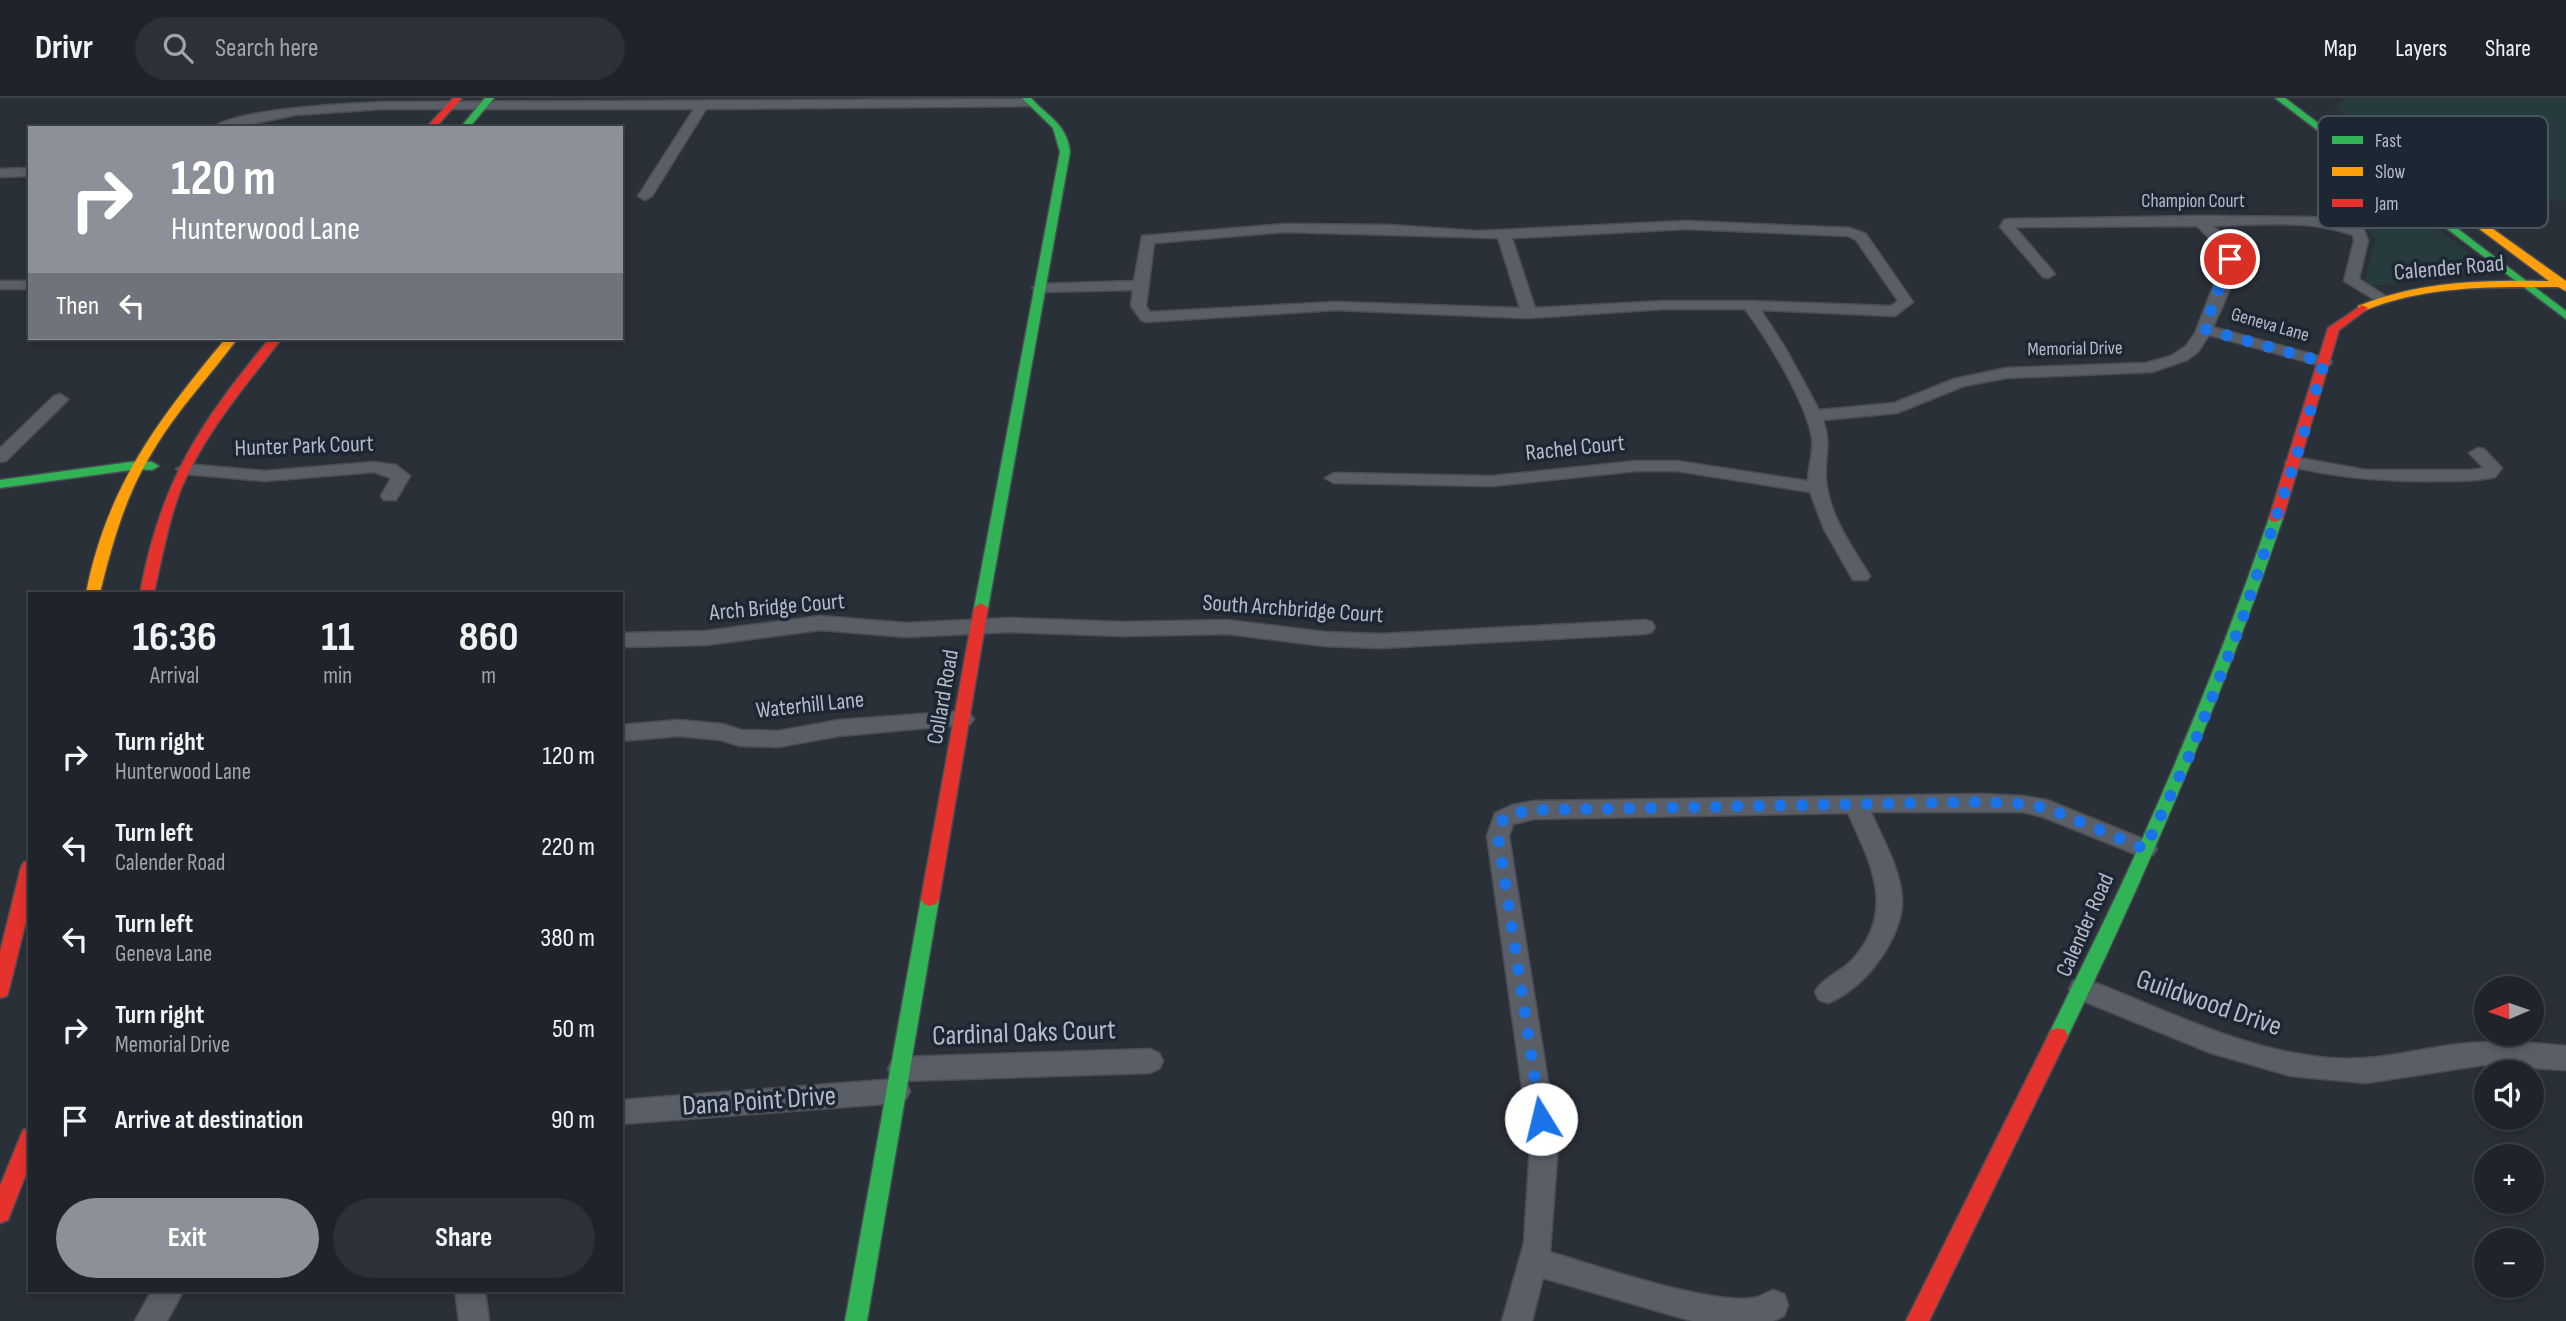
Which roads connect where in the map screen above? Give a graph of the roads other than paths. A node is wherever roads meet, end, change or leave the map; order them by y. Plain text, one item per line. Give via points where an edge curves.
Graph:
1 (2279, 98) edge
2 (344, 99) edge
3 (457, 99) edge
4 (488, 100) edge
5 (1027, 100) edge
6 (703, 105) junction
7 (223, 126) edge
8 (432, 126) edge
9 (466, 126) edge
10 (2318, 128) edge
11 (28, 172) edge
12 (0, 173) edge
13 (645, 196) dead end
14 (2199, 220) junction
15 (2318, 222) edge
16 (2350, 228) edge
17 (2450, 228) edge
18 (2486, 228) edge
19 (1504, 234) junction
20 (2048, 274) dead end
21 (1141, 282) junction
22 (1040, 284) junction
23 (0, 285) edge
24 (28, 285) edge
25 (2525, 285) junction
26 (2564, 285) edge
27 (2380, 297) junction
28 (1749, 305) junction
29 (1529, 313) junction
30 (2566, 316) edge
31 (2204, 329) junction
32 (231, 340) edge
33 (274, 340) edge
34 (2324, 362) junction
35 (60, 399) dead end
36 (1812, 416) junction
37 (2478, 453) dead end
38 (0, 457) edge
39 (2294, 462) junction
40 (138, 465) junction
41 (185, 469) junction
42 (1334, 478) dead end
43 (0, 484) edge
44 (1818, 488) junction
45 (390, 496) dead end
46 (1860, 576) dead end
47 (148, 591) edge
48 (93, 592) edge
49 (979, 626) junction
50 (1645, 627) dead end
51 (623, 640) edge
52 (963, 719) junction
53 (623, 733) edge
54 (1856, 805) junction
55 (2145, 849) junction
56 (28, 886) edge
57 (25, 914) edge
58 (2082, 989) junction
59 (0, 990) edge
60 (1828, 992) dead end
61 (2566, 1058) edge
62 (1150, 1060) dead end
63 (899, 1080) junction
64 (623, 1112) edge
65 (28, 1142) edge
66 (0, 1213) edge
67 (1533, 1261) junction
68 (168, 1292) edge
69 (470, 1292) edge
70 (1773, 1305) dead end
71 (150, 1321) edge
72 (474, 1321) edge
73 (856, 1321) edge
74 (1517, 1321) edge
75 (1917, 1321) edge

1 - 10 street
2 - 3 street
2 - 7 street via 271,108
3 - 4 street
3 - 8 street
4 - 6 street via 550,106
4 - 9 street
5 - 6 street
5 - 22 street, Collard Road via 1054,119 1065,135
6 - 13 street
11 - 12 street
14 - 15 street, Champion Court
14 - 20 street, Champion Court via 2009,223 2007,227
14 - 31 street, Memorial Drive via 2230,259
16 - 27 street, Champion Court via 2361,240 2351,281
17 - 25 street
18 - 26 street
19 - 21 street via 1285,228 1167,235 1147,239
19 - 28 street via 1686,225 1850,232 1861,237 1906,302 1895,311
19 - 29 street
21 - 22 street
21 - 29 street via 1138,306 1146,317 1335,306
22 - 49 street, Collard Road
23 - 24 street
25 - 26 street, Calender Road
25 - 27 street, Calender Road via 2419,288
25 - 30 street
27 - 34 street, Calender Road via 2345,316 2334,328
28 - 29 street
28 - 36 street via 1772,338
31 - 34 street, Geneva Lane
31 - 36 street, Memorial Drive via 2193,349 2168,364 2147,369 2006,373 1960,382 1897,408
32 - 40 street via 189,390
33 - 41 street via 237,385
34 - 39 street, Calender Road
35 - 38 street
36 - 44 street via 1820,436
37 - 39 street via 2493,468 2489,473 2366,477
39 - 55 street, Calender Road via 2236,636 2190,754
40 - 41 street
40 - 43 street
40 - 48 street via 125,490
41 - 45 street, Hunter Park Court via 265,476 390,469 401,476
41 - 47 street via 166,515
42 - 44 street, Rachel Court via 1492,481 1677,466
44 - 46 street
49 - 50 street, South Archbridge Court via 1227,627 1381,641
49 - 51 street, Arch Bridge Court via 906,630 820,623 706,638
49 - 52 street, Collard Road
52 - 53 street, Waterhill Lane via 873,724 778,739 678,728
52 - 63 street, Collard Road
54 - 55 street via 2023,804 2047,808
54 - 60 street via 1883,871 1889,914 1860,971
54 - 67 street via 1534,810 1503,819 1498,836 1545,1145
55 - 58 street, Calender Road
56 - 57 street
57 - 59 street
58 - 61 street, Guildwood Drive via 2235,1052 2326,1070 2369,1072 2470,1054 2515,1052
58 - 75 street, Calender Road
62 - 63 street, Cardinal Oaks Court
63 - 64 street, Dana Point Drive
63 - 73 street, Collard Road
65 - 66 street
67 - 70 street via 1690,1306 1758,1312
67 - 74 street
68 - 71 street
69 - 72 street

